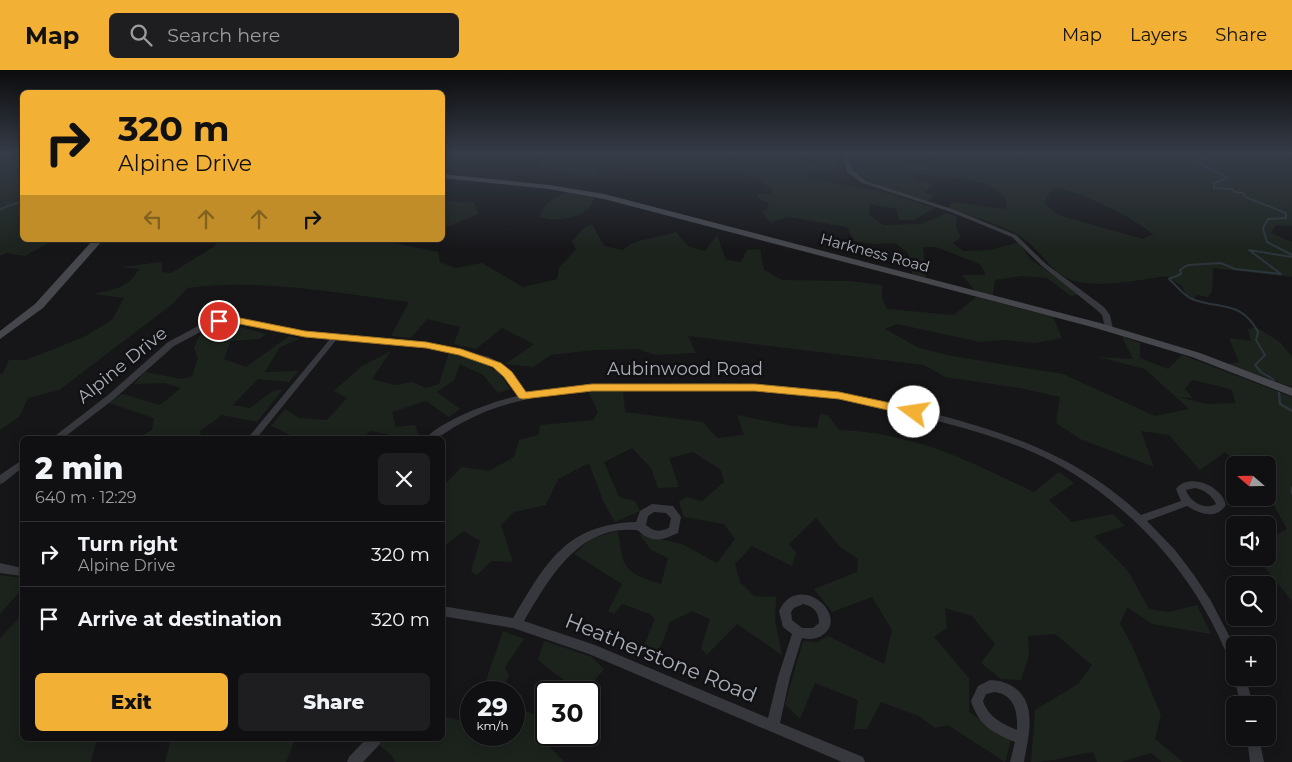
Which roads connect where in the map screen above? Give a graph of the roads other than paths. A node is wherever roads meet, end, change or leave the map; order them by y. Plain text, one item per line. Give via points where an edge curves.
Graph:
1 (542, 186) edge
2 (877, 186) edge
3 (96, 242) edge
4 (1108, 328) junction
5 (0, 336) edge
6 (334, 337) junction
7 (1292, 392) edge
8 (523, 396) junction
9 (59, 436) edge
10 (253, 436) edge
11 (434, 436) edge
12 (20, 465) edge
13 (0, 480) edge
14 (1188, 502) dead end
15 (1138, 520) junction
16 (640, 526) dead end
17 (0, 568) edge
18 (20, 572) edge
19 (445, 612) edge
20 (516, 624) junction
21 (798, 632) dead end
22 (1226, 640) edge
23 (773, 725) junction
24 (1021, 738) dead end
25 (373, 741) edge
26 (1254, 746) edge
27 (354, 762) edge
28 (858, 762) edge
29 (1017, 762) edge
30 (1257, 762) edge

1 - 4 main road, Harkness Road via 602,196
2 - 4 street via 953,211 1017,239 1044,265 1101,308
3 - 5 main road via 39,306
4 - 7 main road, Harkness Road via 1196,355
6 - 8 street, Alpine Drive via 426,345 476,356 503,370
6 - 9 street, Alpine Drive via 240,321 215,322 171,344 111,397
6 - 10 street
8 - 11 street, Aubinwood Road via 458,421
8 - 15 street, Aubinwood Road via 592,387 744,387 811,392 877,403 972,427 1036,450 1090,480
12 - 13 street
14 - 15 street
15 - 22 street, Aubinwood Road via 1195,583
16 - 20 street via 604,528 571,546 552,566
17 - 18 street
19 - 20 street, Heatherstone Road
20 - 23 street, Heatherstone Road via 591,649
21 - 23 street
23 - 28 street, Heatherstone Road
24 - 29 street
25 - 27 street
26 - 30 street

